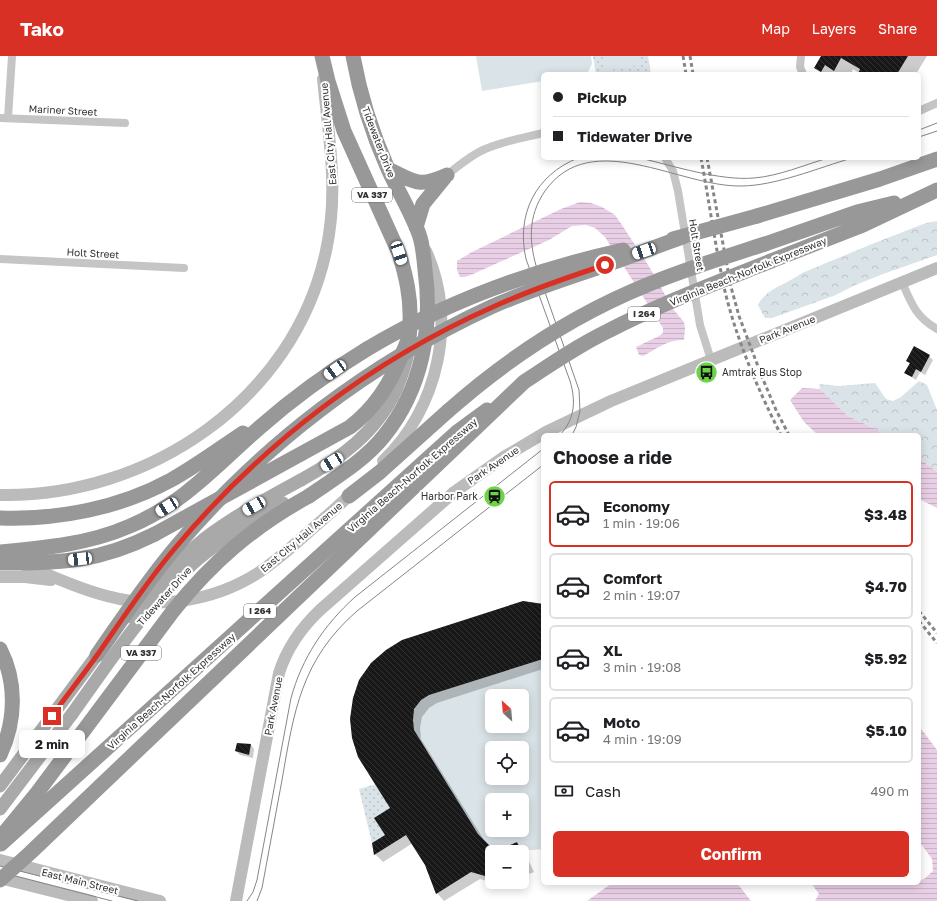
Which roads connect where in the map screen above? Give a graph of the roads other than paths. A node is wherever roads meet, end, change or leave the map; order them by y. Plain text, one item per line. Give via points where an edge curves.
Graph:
1 (12, 56) edge
2 (322, 56) edge
3 (353, 56) edge
4 (801, 56) edge
5 (802, 72) edge
6 (937, 103) edge
7 (921, 110) edge
8 (4, 118) edge
9 (125, 123) dead end
10 (541, 134) edge
11 (666, 160) edge
12 (937, 160) edge
13 (388, 169) junction
14 (447, 175) junction
15 (933, 192) edge
16 (418, 232) junction
17 (683, 237) junction
18 (0, 259) edge
19 (184, 268) dead end
20 (937, 268) edge
21 (902, 282) junction
22 (937, 329) edge
23 (409, 336) junction
24 (710, 360) junction
25 (524, 382) junction
26 (291, 402) junction
27 (544, 433) edge
28 (541, 435) edge
29 (305, 489) junction
30 (0, 496) edge
31 (349, 496) junction
32 (0, 518) edge
33 (0, 552) edge
34 (0, 555) edge
35 (0, 564) edge
36 (0, 577) edge
37 (67, 583) junction
38 (0, 649) edge
39 (97, 655) junction
40 (0, 755) edge
41 (0, 786) edge
42 (0, 809) edge
43 (0, 838) edge
44 (0, 845) edge
45 (0, 860) edge
46 (0, 879) edge
47 (92, 901) edge
48 (160, 901) edge
49 (236, 901) edge

1 - 8 street
2 - 23 highway, Tidewater Drive / VA 337 via 344,131 403,266 409,293
2 - 30 main road, East City Hall Avenue via 333,175 329,233 311,299 278,360 216,423 153,462 119,477 69,490
3 - 13 highway, Tidewater Drive / VA 337 via 368,118
4 - 5 street
6 - 7 street
8 - 9 street, Mariner Street
10 - 14 street via 482,150
11 - 24 street, Holt Street via 673,171 678,191 700,325
12 - 17 highway, bridge
13 - 14 highway via 422,183
13 - 16 highway, Tidewater Drive / VA 337
14 - 16 highway via 423,204
15 - 25 highway, Virginia Beach-Norfolk Expressway / I 264, bridge via 863,225 686,295 607,331 569,352
15 - 31 highway, bridge via 857,212 665,278 595,309 523,351 483,381
16 - 29 highway, Tidewater Drive / VA 337 via 426,277 428,308 423,352 416,382 402,410 384,436 361,459 336,478
16 - 31 main road, East City Hall Avenue via 436,277 442,311 435,369 423,404 407,432 386,459
17 - 26 highway, bridge via 601,255 501,286 460,302 367,349
17 - 39 highway, bridge via 542,286 493,306 412,348 336,397 269,451 207,512 162,564
18 - 19 street, Holt Street
20 - 21 main road, Park Avenue
21 - 22 street via 914,309 924,321
21 - 24 main road, Park Avenue
23 - 29 main road, Tidewater Drive via 408,354 400,381 379,419 365,435 332,462
23 - 35 highway, VA 337, bridge via 383,394 367,413 350,427 155,534 120,549 94,557 63,561
24 - 27 main road, Park Avenue via 579,415
25 - 44 highway, Virginia Beach-Norfolk Expressway / I 264, bridge via 457,432
25 - 46 highway, bridge
26 - 32 highway via 184,473 140,494 68,514
26 - 33 highway via 197,485 160,511 131,526 97,538 65,545
28 - 49 main road, Park Avenue via 504,457 439,505 306,623 291,645 279,673
29 - 39 main road, Tidewater Drive, bridge via 235,517 204,540 164,577
29 - 42 main road, Tidewater Drive, bridge via 215,546 165,591
29 - 43 highway, VA 337, bridge via 280,513 227,552 194,586
31 - 37 main road, East City Hall Avenue via 269,566 215,593 181,600 142,602 107,596
34 - 37 main road, East City Hall Avenue
36 - 37 main road via 25,577
38 - 40 highway via 8,667 13,701 8,734
39 - 41 main road, Tidewater Drive
45 - 48 main road, East Main Street
46 - 47 main road, East Main Street

